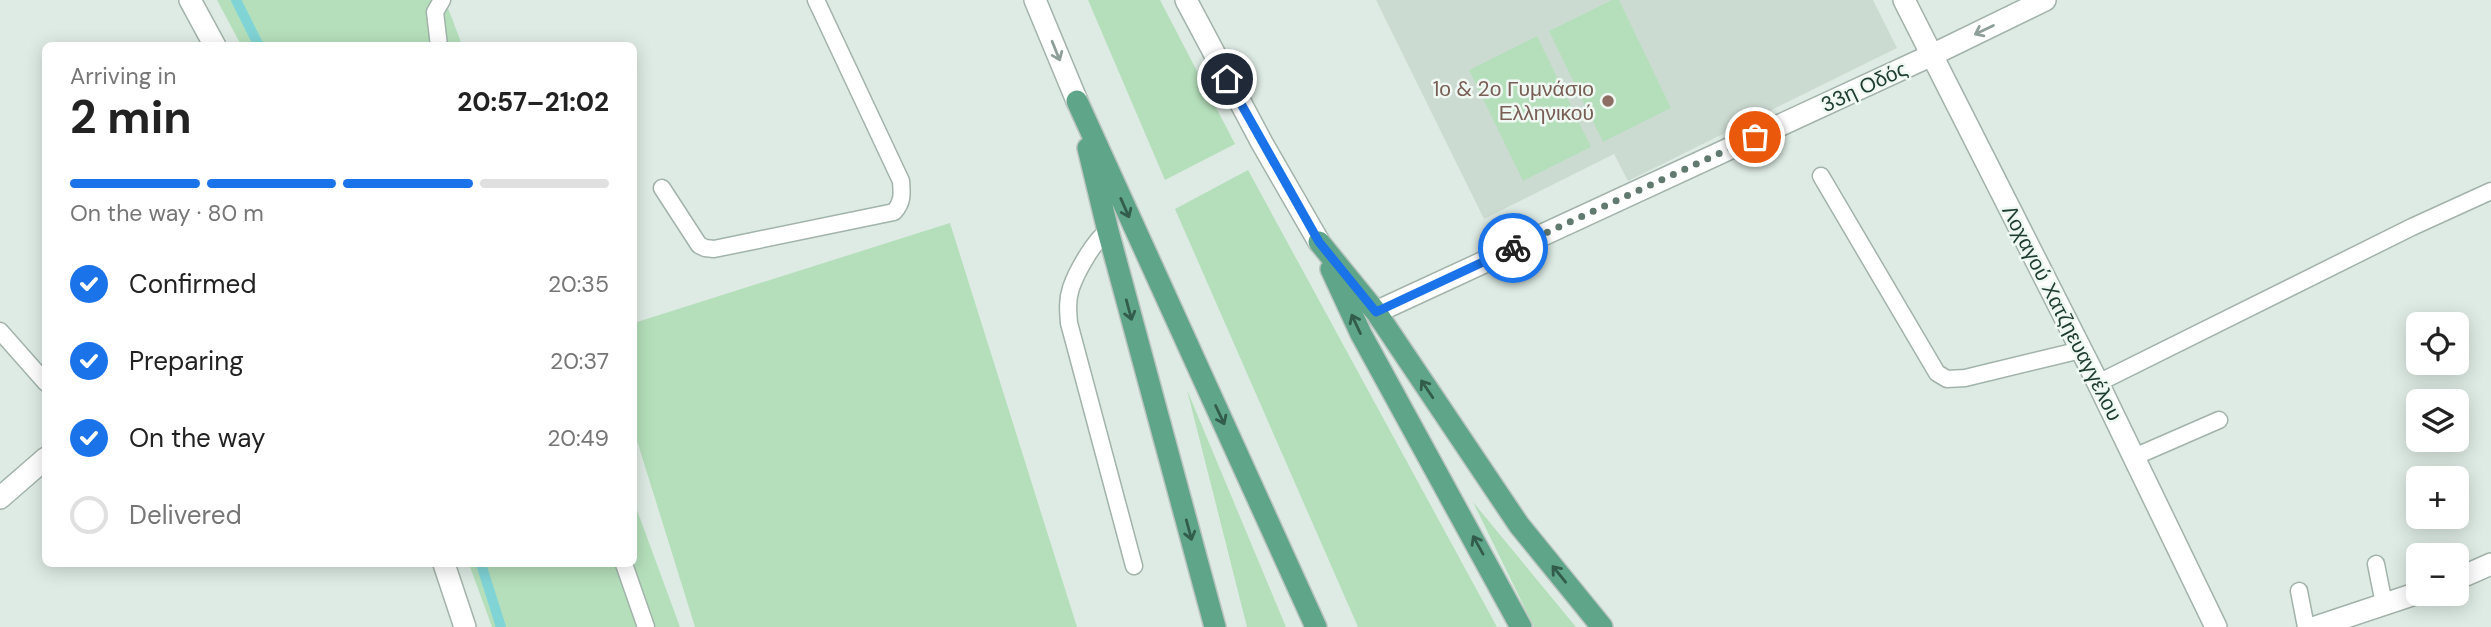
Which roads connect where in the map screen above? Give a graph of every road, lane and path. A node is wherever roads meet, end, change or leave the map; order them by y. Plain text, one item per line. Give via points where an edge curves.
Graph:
1 (190, 0) edge
2 (442, 0) edge
3 (816, 0) edge
4 (1035, 0) edge
5 (1186, 0) edge
6 (1904, 0) edge
7 (2045, 0) edge
8 (213, 42) edge
9 (439, 42) edge
10 (1932, 55) junction
11 (1077, 102) junction
12 (1821, 176) dead end
13 (662, 188) dead end
14 (2491, 191) edge
15 (1108, 231) junction
16 (1319, 242) junction
17 (1376, 312) junction
18 (0, 331) edge
19 (2081, 350) junction
20 (42, 378) edge
21 (2098, 383) junction
22 (2219, 420) dead end
23 (2134, 457) junction
24 (42, 461) edge
25 (0, 498) edge
26 (2376, 564) dead end
27 (2491, 564) edge
28 (1135, 566) dead end
29 (445, 567) edge
30 (625, 567) edge
31 (2469, 574) edge
32 (2299, 591) dead end
33 (2406, 597) edge
34 (2384, 604) junction
35 (465, 627) edge
36 (646, 627) edge
37 (1215, 627) edge
38 (1316, 627) edge
39 (1521, 627) edge
40 (1602, 627) edge
41 (2216, 627) edge
42 (2305, 627) edge
43 (2316, 627) edge

1 - 8 street
2 - 9 lane via 435,12
3 - 13 lane via 901,181 900,206 894,212 714,249 699,245
4 -> 11 street
5 - 16 street
6 - 10 street, Λοχαγού Χατζηευαγγέλου
7 -> 10 street, 33η Οδός
10 - 17 street, 33η Οδός
10 - 19 street, Λοχαγού Χατζηευαγγέλου
11 - 15 main road
11 -> 38 main road
12 - 19 lane via 1937,373 1947,379 1965,378
14 - 21 lane
15 - 28 lane via 1099,237 1071,287 1067,305
15 -> 37 main road
16 - 17 main road
39 -> 16 main road via 1361,334
40 -> 17 main road via 1519,525
18 - 20 lane
19 - 21 street, Λοχαγού Χατζηευαγγέλου
21 - 23 street, Λοχαγού Χατζηευαγγέλου
22 - 23 lane
23 - 41 street, Λοχαγού Χατζηευαγγέλου
24 - 25 street
26 - 34 lane
27 - 31 street
29 - 35 street
30 - 36 lane
32 - 42 lane
33 - 34 street
34 - 43 street

